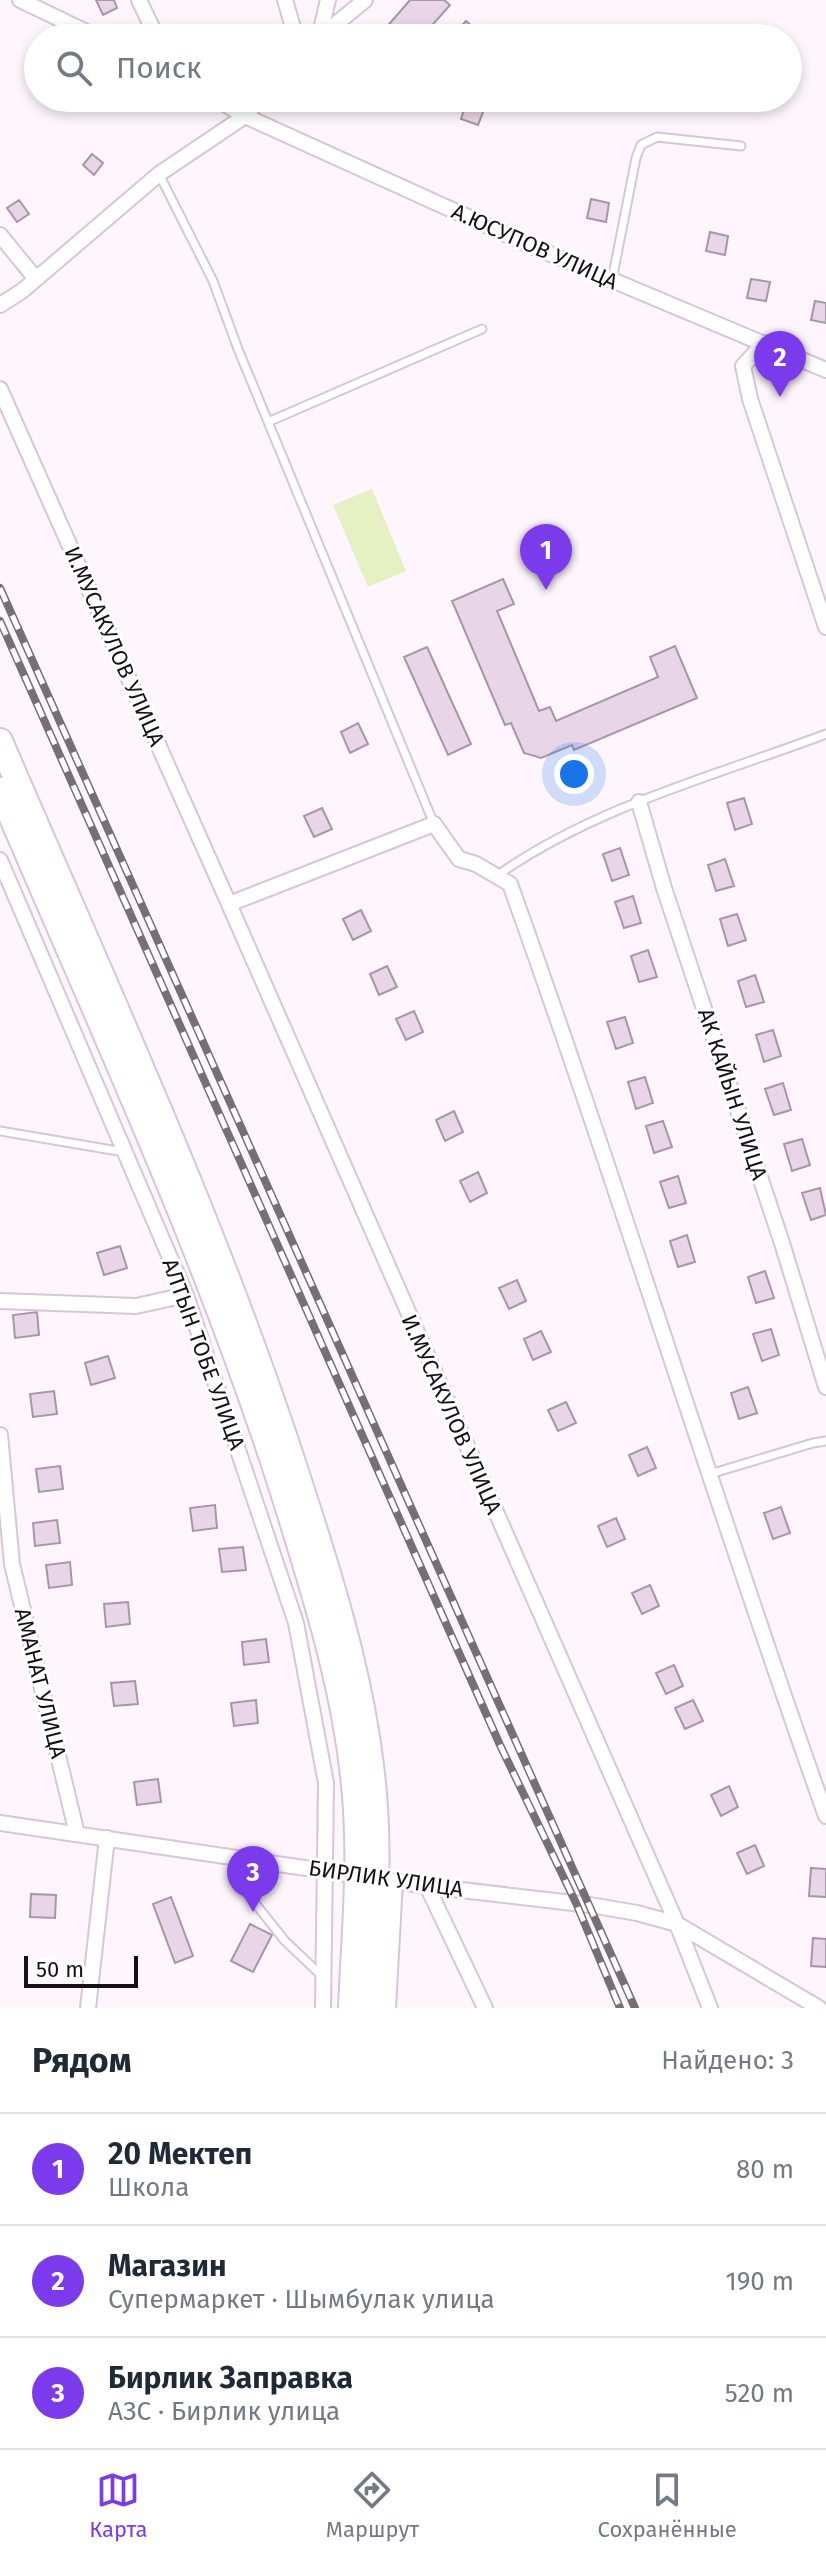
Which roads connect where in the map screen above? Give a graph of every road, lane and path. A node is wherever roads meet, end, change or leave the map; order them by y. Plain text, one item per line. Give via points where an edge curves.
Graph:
1 (20, 0) edge
2 (139, 0) edge
3 (285, 0) edge
4 (328, 0) edge
5 (365, 0) edge
6 (70, 24) edge
7 (150, 24) edge
8 (292, 24) edge
9 (322, 24) edge
10 (336, 24) edge
11 (238, 112) edge
12 (249, 112) edge
13 (245, 116) junction
14 (741, 146) dead end
15 (159, 174) junction
16 (0, 235) edge
17 (36, 279) junction
18 (612, 280) junction
19 (0, 305) edge
20 (482, 329) dead end
21 (764, 343) junction
22 (826, 370) edge
23 (0, 389) edge
24 (268, 422) junction
25 (826, 627) edge
26 (826, 734) edge
27 (0, 741) edge
28 (0, 790) edge
29 (639, 802) junction
30 (434, 824) junction
31 (0, 860) edge
32 (496, 876) junction
33 (229, 904) junction
34 (0, 1131) edge
35 (124, 1152) junction
36 (186, 1295) junction
37 (0, 1301) edge
38 (826, 1387) edge
39 (0, 1435) edge
40 (826, 1441) edge
41 (710, 1474) junction
42 (826, 1816) edge
43 (0, 1823) edge
44 (77, 1834) junction
45 (107, 1838) junction
46 (234, 1856) junction
47 (326, 1869) junction
48 (377, 1878) junction
49 (427, 1886) junction
50 (677, 1924) junction
51 (324, 1977) junction
52 (88, 2008) edge
53 (323, 2008) edge
54 (351, 2008) edge
55 (370, 2008) edge
56 (388, 2008) edge
57 (485, 2008) edge
58 (710, 2008) edge
59 (819, 2008) edge

1 - 6 street
2 - 7 street
3 - 8 street
4 - 9 street
5 - 10 street
11 - 13 street, А.ЮСУПОВ УЛИЦА
12 - 13 street
13 - 15 street
13 - 18 street, А.ЮСУПОВ УЛИЦА
14 - 18 lane via 657,137 641,145
15 - 17 street
15 - 24 lane via 213,281
16 - 17 street
17 - 19 street
18 - 21 street, А.ЮСУПОВ УЛИЦА
20 - 24 lane
21 - 22 street, А.ЮСУПОВ УЛИЦА
21 - 25 street via 743,366 750,399
23 - 33 street, И.МУСАКУЛОВ УЛИЦА
24 - 30 lane
26 - 29 lane
27 - 48 highway via 212,1236 272,1395 329,1577 366,1728
28 - 48 highway via 194,1243 254,1402 311,1582
29 - 32 lane via 562,834
29 - 38 street, АК КАЙЫН УЛИЦА
30 - 32 street via 459,859
30 - 33 street
31 - 35 street, АЛТЫН ТОБЕ УЛИЦА
32 - 41 street via 510,884 537,959
33 - 50 street, И.МУСАКУЛОВ УЛИЦА
34 - 35 lane
35 - 36 street, АЛТЫН ТОБЕ УЛИЦА
36 - 37 street via 136,1306
36 - 47 street, АЛТЫН ТОБЕ УЛИЦА via 296,1623 326,1783
39 - 44 street, АМАНАТ УЛИЦА via 12,1564
40 - 41 lane
41 - 42 street
43 - 44 street, БИРЛИК УЛИЦА
44 - 45 street, БИРЛИК УЛИЦА
45 - 46 street, БИРЛИК УЛИЦА
45 - 52 street
46 - 47 street, БИРЛИК УЛИЦА
46 - 51 lane via 243,1888 285,1941
47 - 48 street, БИРЛИК УЛИЦА
47 - 51 street, АЛТЫН ТОБЕ УЛИЦА
48 - 49 street, БИРЛИК УЛИЦА
48 - 54 highway
48 - 55 highway
48 - 56 street
49 - 50 street, БИРЛИК УЛИЦА via 590,1905
49 - 57 street
50 - 58 street, И.МУСАКУЛОВ УЛИЦА
50 - 59 street, БИРЛИК УЛИЦА
51 - 53 street, АЛТЫН ТОБЕ УЛИЦА

